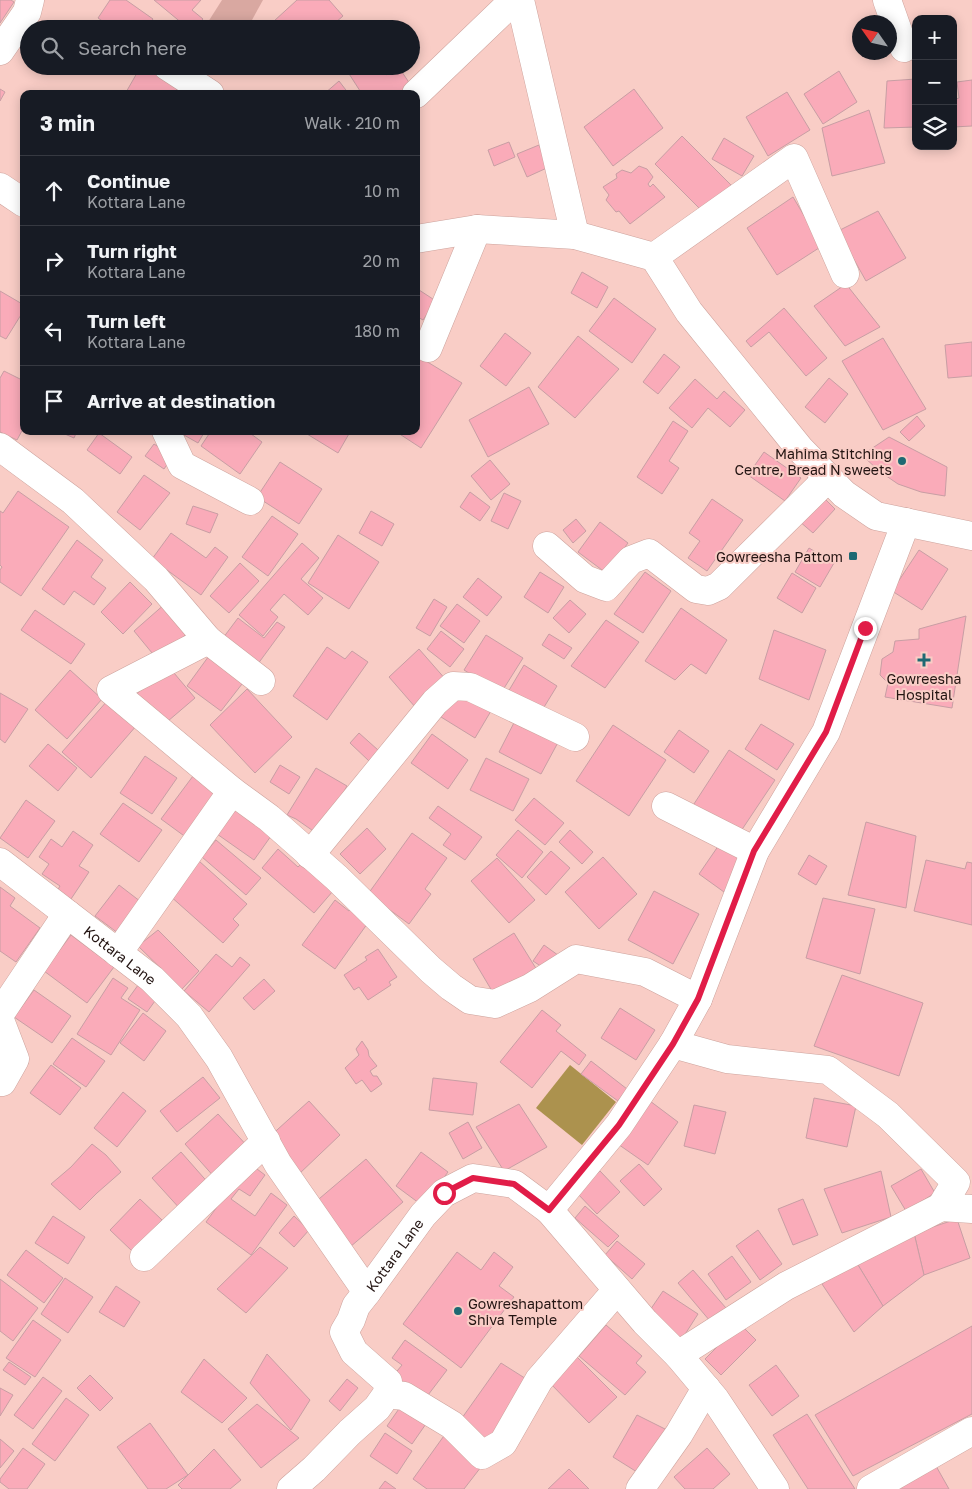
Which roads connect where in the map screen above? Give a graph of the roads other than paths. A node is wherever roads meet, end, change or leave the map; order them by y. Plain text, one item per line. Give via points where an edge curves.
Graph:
1 (30, 0) edge
2 (514, 0) edge
3 (520, 0) edge
4 (887, 0) edge
5 (21, 20) edge
6 (20, 22) edge
7 (904, 48) dead end
8 (0, 51) edge
9 (180, 75) edge
10 (204, 90) edge
11 (420, 90) edge
12 (0, 187) edge
13 (20, 200) edge
14 (477, 229) junction
15 (575, 234) junction
16 (420, 238) edge
17 (654, 257) junction
18 (845, 274) dead end
19 (428, 348) dead end
20 (168, 435) edge
21 (0, 447) edge
22 (828, 478) junction
23 (250, 501) dead end
24 (906, 522) junction
25 (972, 536) edge
26 (547, 546) dead end
27 (208, 640) junction
28 (261, 681) dead end
29 (575, 737) dead end
30 (232, 791) junction
31 (666, 806) dead end
32 (754, 851) junction
33 (310, 855) junction
34 (0, 862) edge
35 (67, 914) junction
36 (118, 953) junction
37 (698, 999) junction
38 (0, 1014) edge
39 (0, 1020) edge
40 (673, 1044) junction
41 (2, 1082) dead end
42 (266, 1141) junction
43 (942, 1207) junction
44 (972, 1209) edge
45 (549, 1210) junction
46 (144, 1257) dead end
47 (617, 1290) junction
48 (368, 1292) junction
49 (678, 1355) junction
50 (706, 1388) junction
51 (387, 1394) junction
52 (972, 1431) edge
53 (291, 1489) edge
54 (640, 1489) edge
55 (775, 1489) edge
56 (871, 1489) edge

1 - 5 street
2 - 11 street
3 - 15 street
4 - 7 street
6 - 8 street
9 - 10 street
12 - 13 street
14 - 15 street
14 - 16 street
14 - 19 street
15 - 17 street
17 - 18 street via 794,158
17 - 22 street via 689,312 800,449
20 - 23 street via 182,465
21 - 27 street via 72,501 156,579
22 - 24 street via 844,494 876,516
22 - 26 street via 720,586 708,591 696,589 649,553 631,560 606,587 585,579
24 - 25 street
24 - 32 street via 826,732
27 - 28 street
27 - 30 street via 112,690
29 - 33 street via 470,686 453,686 435,702
30 - 33 street via 269,818
30 - 36 street
31 - 32 street
32 - 37 street
33 - 37 street via 338,878 431,970 470,1000 495,1004 530,988 576,959 644,972
34 - 35 street, Kottara Lane
35 - 36 street, Kottara Lane
35 - 38 street
36 - 42 street, Kottara Lane via 152,979 189,1016 219,1058
37 - 40 street
39 - 41 street via 15,1059
40 - 43 street via 727,1059 828,1070 888,1115 956,1182
40 - 45 street via 619,1125
42 - 46 street
42 - 48 street, Kottara Lane via 278,1164
43 - 44 street
43 - 49 street via 786,1286
45 - 47 street, Kottara Lane
45 - 48 street, Kottara Lane via 514,1184 473,1178 444,1193 423,1215
47 - 49 street, Kottara Lane
47 - 51 street via 540,1380 504,1443 482,1455 452,1425 404,1396
48 - 51 street via 356,1306 344,1332 354,1352 388,1382
49 - 50 street, Kottara Lane
50 - 54 street via 679,1434
50 - 55 street, Kottara Lane
51 - 53 street via 377,1408
52 - 56 street

